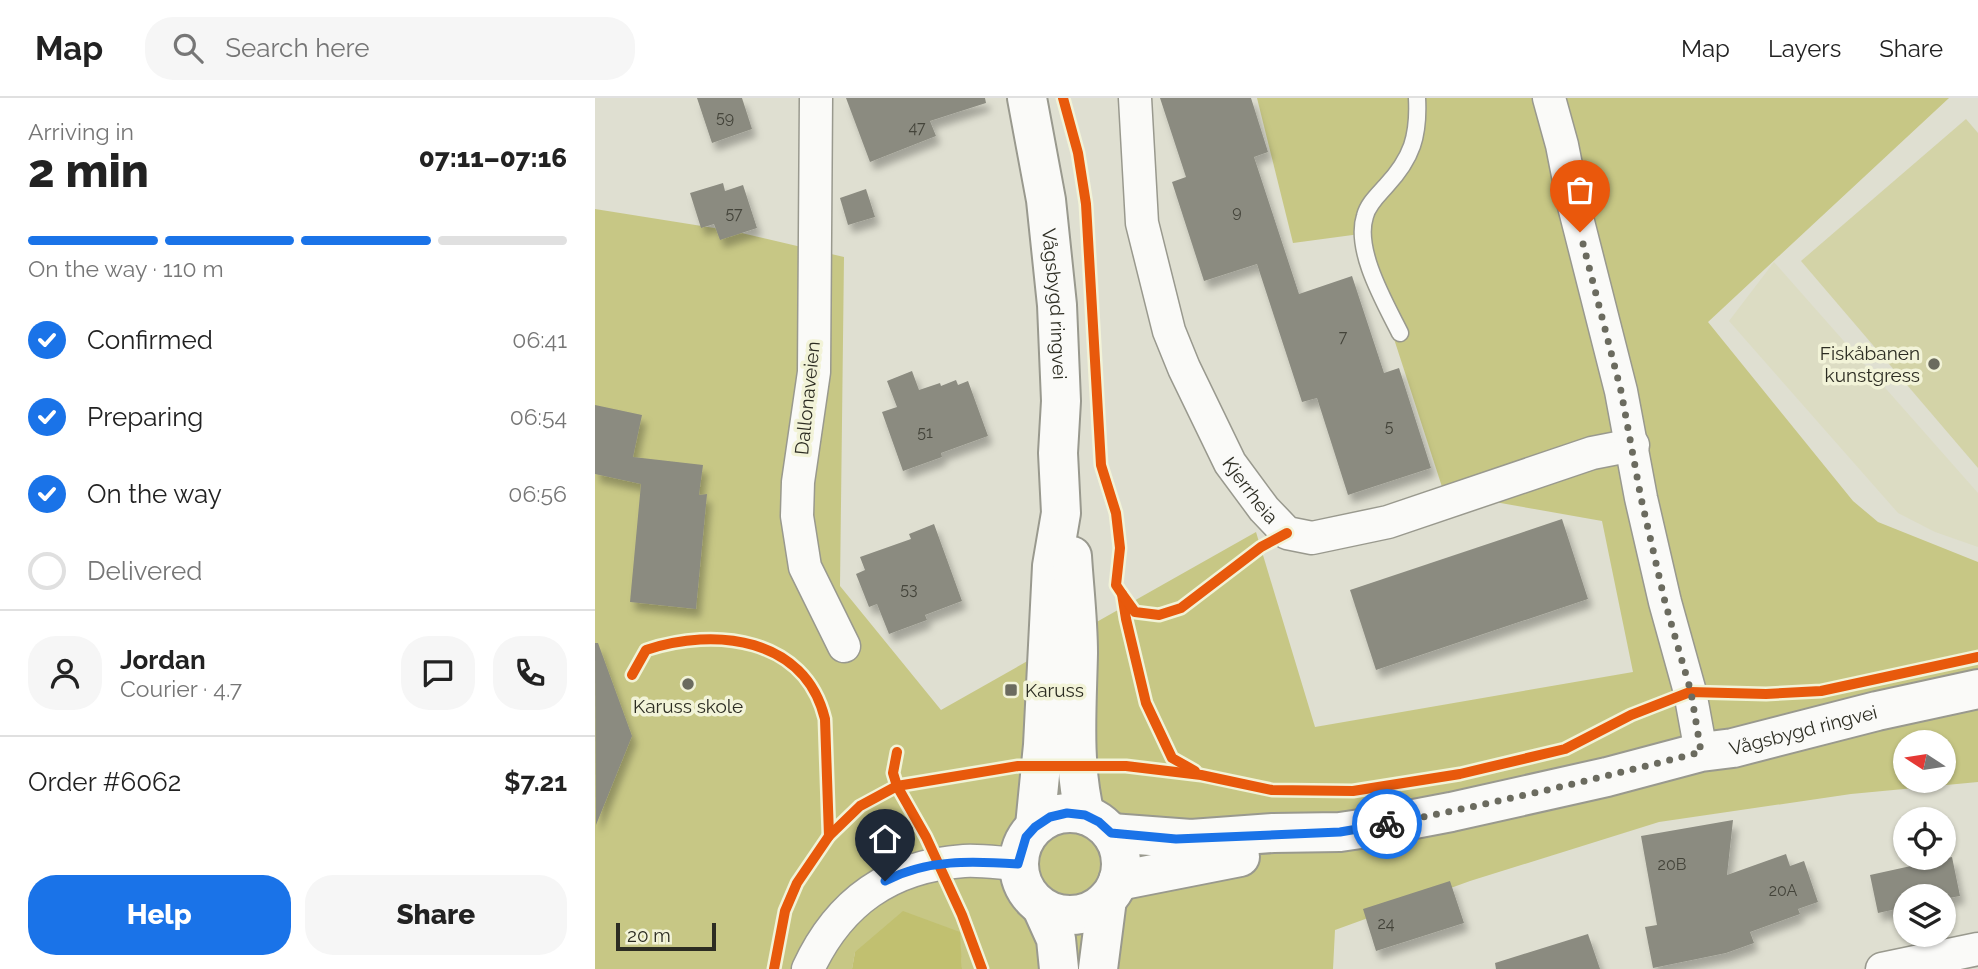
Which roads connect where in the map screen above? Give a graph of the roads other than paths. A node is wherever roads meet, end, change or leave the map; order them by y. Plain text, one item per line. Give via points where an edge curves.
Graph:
1 (815, 98) edge
2 (1027, 98) edge
3 (1135, 98) edge
4 (1417, 98) edge
5 (1549, 98) edge
6 (1400, 333) dead end
7 (1633, 445) junction
8 (1061, 513) junction
9 (844, 646) dead end
10 (1978, 689) edge
11 (1701, 752) junction
12 (1098, 824) junction
13 (1035, 827) junction
14 (1340, 832) junction
15 (1018, 864) junction
16 (1113, 890) junction
17 (1042, 908) junction
18 (1978, 949) edge
19 (808, 969) edge
20 (1059, 969) edge
21 (1098, 969) edge
22 (1882, 969) edge

1 - 9 street, Dallonaveien via 814,372 797,516 805,567
2 - 8 street, Vågsbygd ringvei via 1046,200 1057,305
3 - 7 street, Kjerrheia via 1143,223 1169,331 1230,463 1287,533 1312,538 1388,522 1592,453
4 - 6 lane via 1412,150 1402,169 1369,205 1362,233 1378,289
5 - 7 street
7 - 11 street via 1641,498 1691,692
8 - 12 street, Vågsbygd ringvei via 1072,553 1079,782
8 - 13 street, Vågsbygd ringvei via 1052,566
10 - 11 street, Vågsbygd ringvei
11 - 14 street, Vågsbygd ringvei via 1451,812
12 - 13 street via 1067,813
12 - 14 street, Vågsbygd ringvei via 1191,839
12 - 16 street via 1118,848 1121,864
13 - 15 street via 1026,837
14 - 16 street, Vågsbygd ringvei via 1310,846 1218,861
15 - 17 street via 1029,896
15 - 19 street via 966,861 924,866 897,876 852,905 825,936
16 - 17 street via 1097,908 1084,914 1071,916
16 - 21 street
17 - 20 street via 1056,939
18 - 22 street

